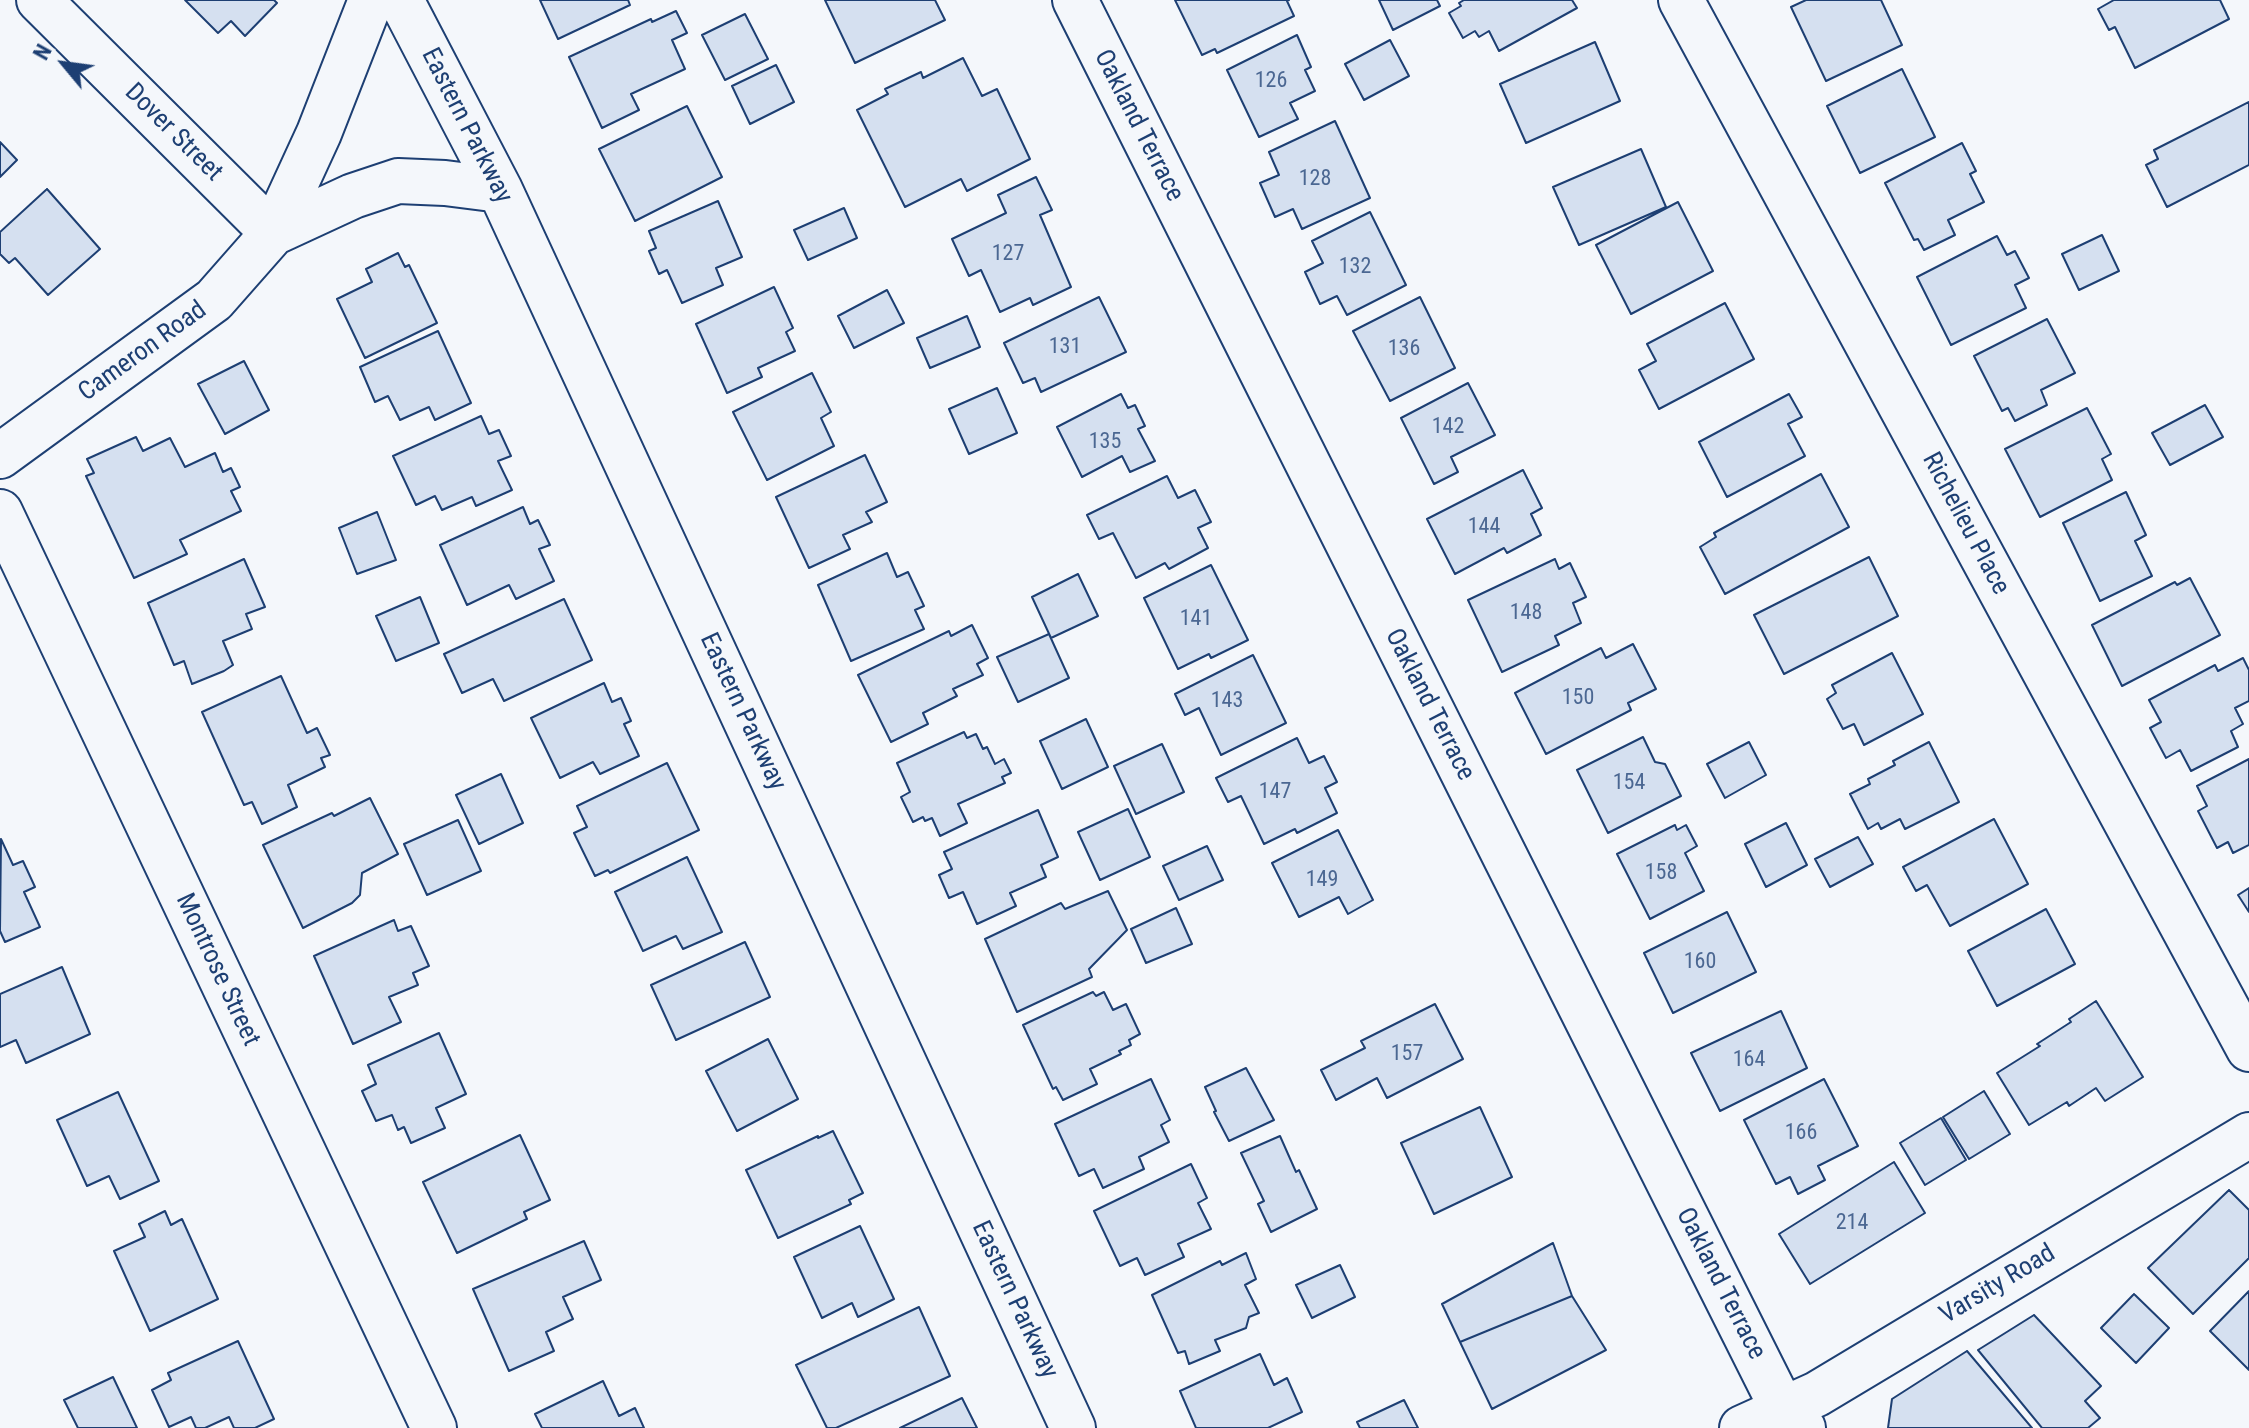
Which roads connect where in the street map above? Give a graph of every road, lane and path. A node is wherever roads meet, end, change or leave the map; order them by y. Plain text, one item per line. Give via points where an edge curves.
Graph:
1 (39, 0) edge
2 (371, 0) edge
3 (401, 0) edge
4 (1075, 0) edge
5 (1681, 0) edge
6 (500, 190) junction
7 (273, 233) junction
8 (0, 456) edge
9 (0, 512) edge
10 (2249, 1049) edge
11 (2249, 1135) edge
12 (1793, 1419) edge
13 (434, 1428) edge
14 (1073, 1428) edge
15 (1742, 1428) edge

1 - 7 street, Dover Street
2 - 7 street, Cameron Road
3 - 6 street, Eastern Parkway
4 - 12 street, Oakland Terrace
5 - 10 street, Richelieu Place
6 - 7 street, Cameron Road via 398,181
6 - 14 street, Eastern Parkway
7 - 8 street, Cameron Road via 214,300
9 - 13 street, Montrose Street
11 - 12 street, Varsity Road via 1817,1394
12 - 15 street, Varsity Road

